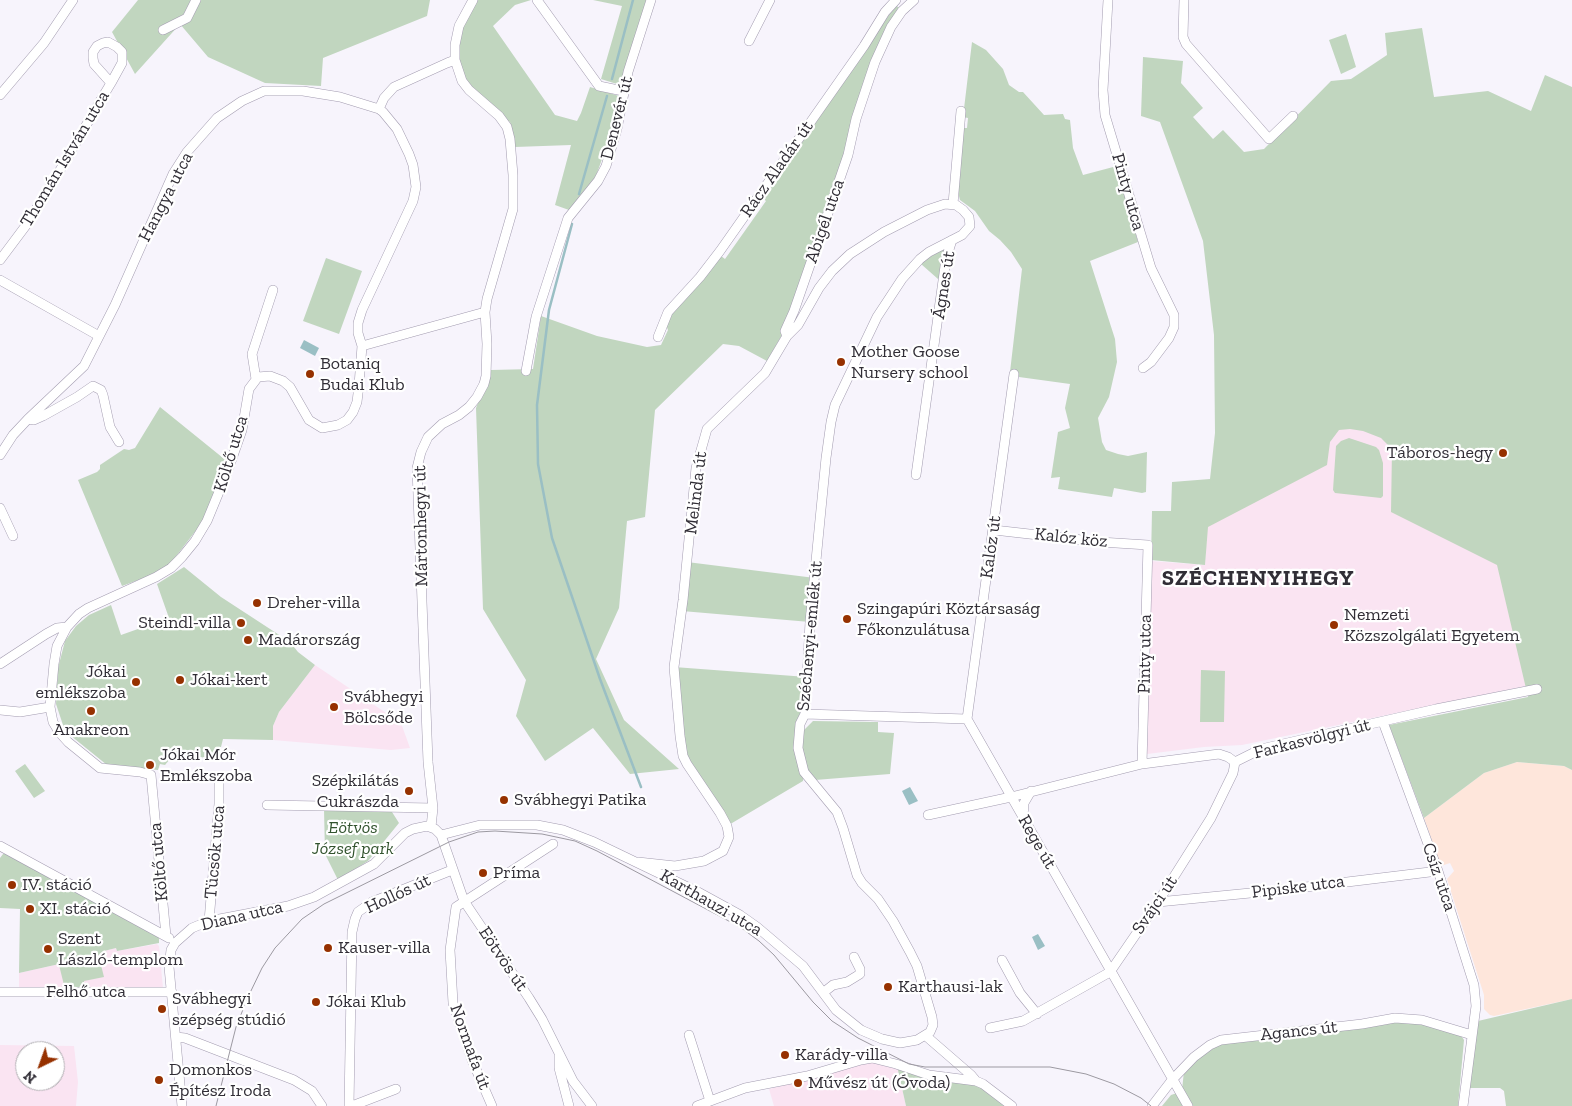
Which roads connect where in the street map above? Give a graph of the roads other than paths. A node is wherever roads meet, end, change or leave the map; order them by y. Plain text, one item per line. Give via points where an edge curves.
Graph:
1 (73, 0) edge
2 (196, 0) edge
3 (473, 0) edge
4 (537, 0) edge
5 (651, 0) edge
6 (770, 0) edge
7 (896, 0) edge
8 (914, 0) edge
9 (1108, 0) edge
10 (1184, 0) edge
11 (163, 30) dead end
12 (749, 41) dead end
13 (455, 60) junction
14 (111, 83) dead end
15 (623, 91) junction
16 (0, 95) edge
17 (379, 109) junction
18 (961, 111) dead end
19 (1293, 116) dead end
20 (953, 204) junction
21 (952, 240) junction
22 (0, 260) edge
23 (0, 280) edge
24 (273, 290) dead end
25 (485, 312) junction
26 (99, 336) junction
27 (787, 336) junction
28 (658, 337) dead end
29 (362, 346) junction
30 (1143, 368) dead end
31 (526, 371) dead end
32 (1014, 374) dead end
33 (256, 380) junction
34 (28, 419) junction
35 (119, 442) dead end
36 (0, 455) edge
37 (916, 475) dead end
38 (0, 508) edge
39 (994, 530) junction
40 (13, 536) dead end
41 (1148, 544) joint
42 (67, 627) junction
43 (0, 664) edge
44 (1537, 689) dead end
45 (50, 707) junction
46 (0, 710) edge
47 (805, 714) junction
48 (967, 719) junction
49 (1383, 722) junction
50 (1234, 762) junction
51 (1142, 764) junction
52 (219, 782) dead end
53 (1031, 791) junction
54 (1011, 798) junction
55 (267, 805) dead end
56 (434, 808) junction
57 (928, 815) dead end
58 (1023, 818) junction
59 (431, 828) junction
60 (441, 835) junction
61 (553, 844) dead end
62 (0, 846) edge
63 (638, 862) junction
64 (452, 870) junction
65 (1438, 871) junction
66 (464, 901) junction
67 (1158, 902) junction
68 (209, 921) junction
69 (166, 936) junction
70 (175, 943) junction
71 (854, 956) dead end
72 (1002, 960) dead end
73 (1110, 972) junction
74 (0, 992) edge
75 (172, 992) junction
76 (824, 992) junction
77 (1037, 1014) junction
78 (990, 1028) dead end
79 (688, 1035) dead end
80 (1472, 1035) junction
81 (926, 1036) junction
82 (176, 1037) junction
83 (559, 1052) junction
84 (1172, 1080) junction
85 (976, 1081) junction
86 (396, 1089) dead end
87 (710, 1101) junction
88 (182, 1106) edge
89 (322, 1106) edge
90 (350, 1106) edge
91 (492, 1106) edge
92 (569, 1106) edge
93 (592, 1106) edge
94 (697, 1106) edge
95 (1012, 1106) edge
96 (1152, 1106) edge
97 (1188, 1106) edge
98 (1463, 1106) edge

1 - 16 street via 41,48
2 - 11 street via 187,18
3 - 13 street, Mártonhegyi út via 459,26
4 - 15 street via 599,86
5 - 15 street, Denevér út
6 - 12 street
7 - 28 street, Rácz Aladár út via 720,251 668,312
8 - 27 street, Abigél utca via 902,11 883,41 837,188 785,331
9 - 30 street, Pinty utca via 1103,90 1105,115 1151,268 1175,320 1165,344 1152,362
10 - 19 street via 1183,37 1186,44 1269,139
13 - 17 street via 394,87
13 - 25 street, Mártonhegyi út via 462,80 504,122 510,139 513,209
14 - 22 street, Thomán István utca via 27,224
15 - 31 street, Denevér út via 617,129 606,166 567,222 536,317
17 - 26 street, Hangya utca via 322,93 264,91 217,118 187,152 173,174
17 - 29 street via 403,139 413,165 416,187 414,202 362,310 358,333
18 - 20 street
20 - 21 street, Ágnes út via 969,217 970,226
20 - 27 street, Melinda út via 918,214 850,254 832,271 798,325
21 - 37 street, Ágnes út via 946,259
21 - 47 street, Széchenyi-emlék út via 920,259 894,290 877,317 835,405 826,458 810,622
23 - 26 street
24 - 33 street via 252,354
25 - 29 street
25 - 56 street, Mártonhegyi út via 484,384 469,407 428,437 417,468 428,762
26 - 34 street, Hangya utca via 84,366
27 - 63 street, Melinda út via 764,373 707,429 696,468 674,667 684,756 727,826 727,845 711,858 675,866
29 - 33 street via 357,402 347,420 330,428 322,428 309,420 290,387 283,382 270,376
32 - 39 street, Kalóz út
33 - 42 street, Költő utca via 249,389 242,430 228,470 195,541 171,568 88,608
34 - 35 street via 43,416 93,386 101,390 110,426
34 - 36 street, Hangya utca
38 - 40 street
39 - 41 street, Kalóz köz
39 - 48 street, Kalóz út
41 - 51 street, Pinty utca
42 - 43 street via 46,634
42 - 45 street, Költő utca via 57,646
44 - 49 street, Farkasvölgyi út
45 - 46 street via 20,712
45 - 69 street, Költő utca via 58,732 96,766 151,775
47 - 48 street
47 - 81 street, Széchenyi-emlék út via 800,724 798,748 804,772 836,812 857,875 893,921 914,959 932,1017 933,1025
48 - 54 street, Rege út
49 - 50 street, Farkasvölgyi út via 1261,749
49 - 65 street, Csíz utca
50 - 51 street, Farkasvölgyi út via 1219,754
50 - 67 street, Svájci út via 1233,773 1212,818
51 - 53 street, Farkasvölgyi út
52 - 68 street, Tücsök utca
53 - 54 street, Farkasvölgyi út
53 - 58 street via 1024,803
54 - 57 street, Farkasvölgyi út
54 - 58 street, Rege út
55 - 56 street
56 - 59 street
58 - 73 street, Rege út
59 - 60 street
59 - 68 street, Diana utca via 413,829 398,839 374,864 305,900
60 - 63 street, Karthauzi utca via 480,825 537,825 563,830
60 - 64 street, Eötvös út
61 - 66 street
62 - 69 street
63 - 76 street, Karthauzi utca via 724,906 757,927 803,966
64 - 66 street, Eötvös út
64 - 90 street, Hollós út via 372,902 358,912 352,932
65 - 67 street, Pipiske utca
65 - 80 street, Csíz utca via 1474,984 1476,1006
66 - 83 street, Eötvös út via 529,998
66 - 91 street, Normafa út via 456,907 451,934 453,1003
67 - 73 street, Svájci út
68 - 70 street, Diana utca via 192,928
69 - 70 street
70 - 75 street via 169,958
71 - 76 street via 860,974
72 - 77 street via 1020,993
73 - 77 street, Svájci út
73 - 84 street, Rege út
74 - 75 street, Felhő utca
75 - 82 street
76 - 81 street, Karthauzi utca via 843,1017 871,1035 900,1043
77 - 78 street, Svájci út via 1023,1021
79 - 87 street
80 - 84 street, Agancs út via 1422,1020 1395,1018 1233,1038 1210,1045
80 - 98 street, Csíz utca
81 - 85 street
82 - 88 street
82 - 89 street via 294,1080 312,1091
83 - 92 street via 559,1068
83 - 93 street, Eötvös út via 573,1081
84 - 96 street, Agancs út
84 - 97 street, Rege út
85 - 87 street via 929,1075 872,1058 808,1076 759,1084
85 - 95 street
86 - 90 street
87 - 94 street

